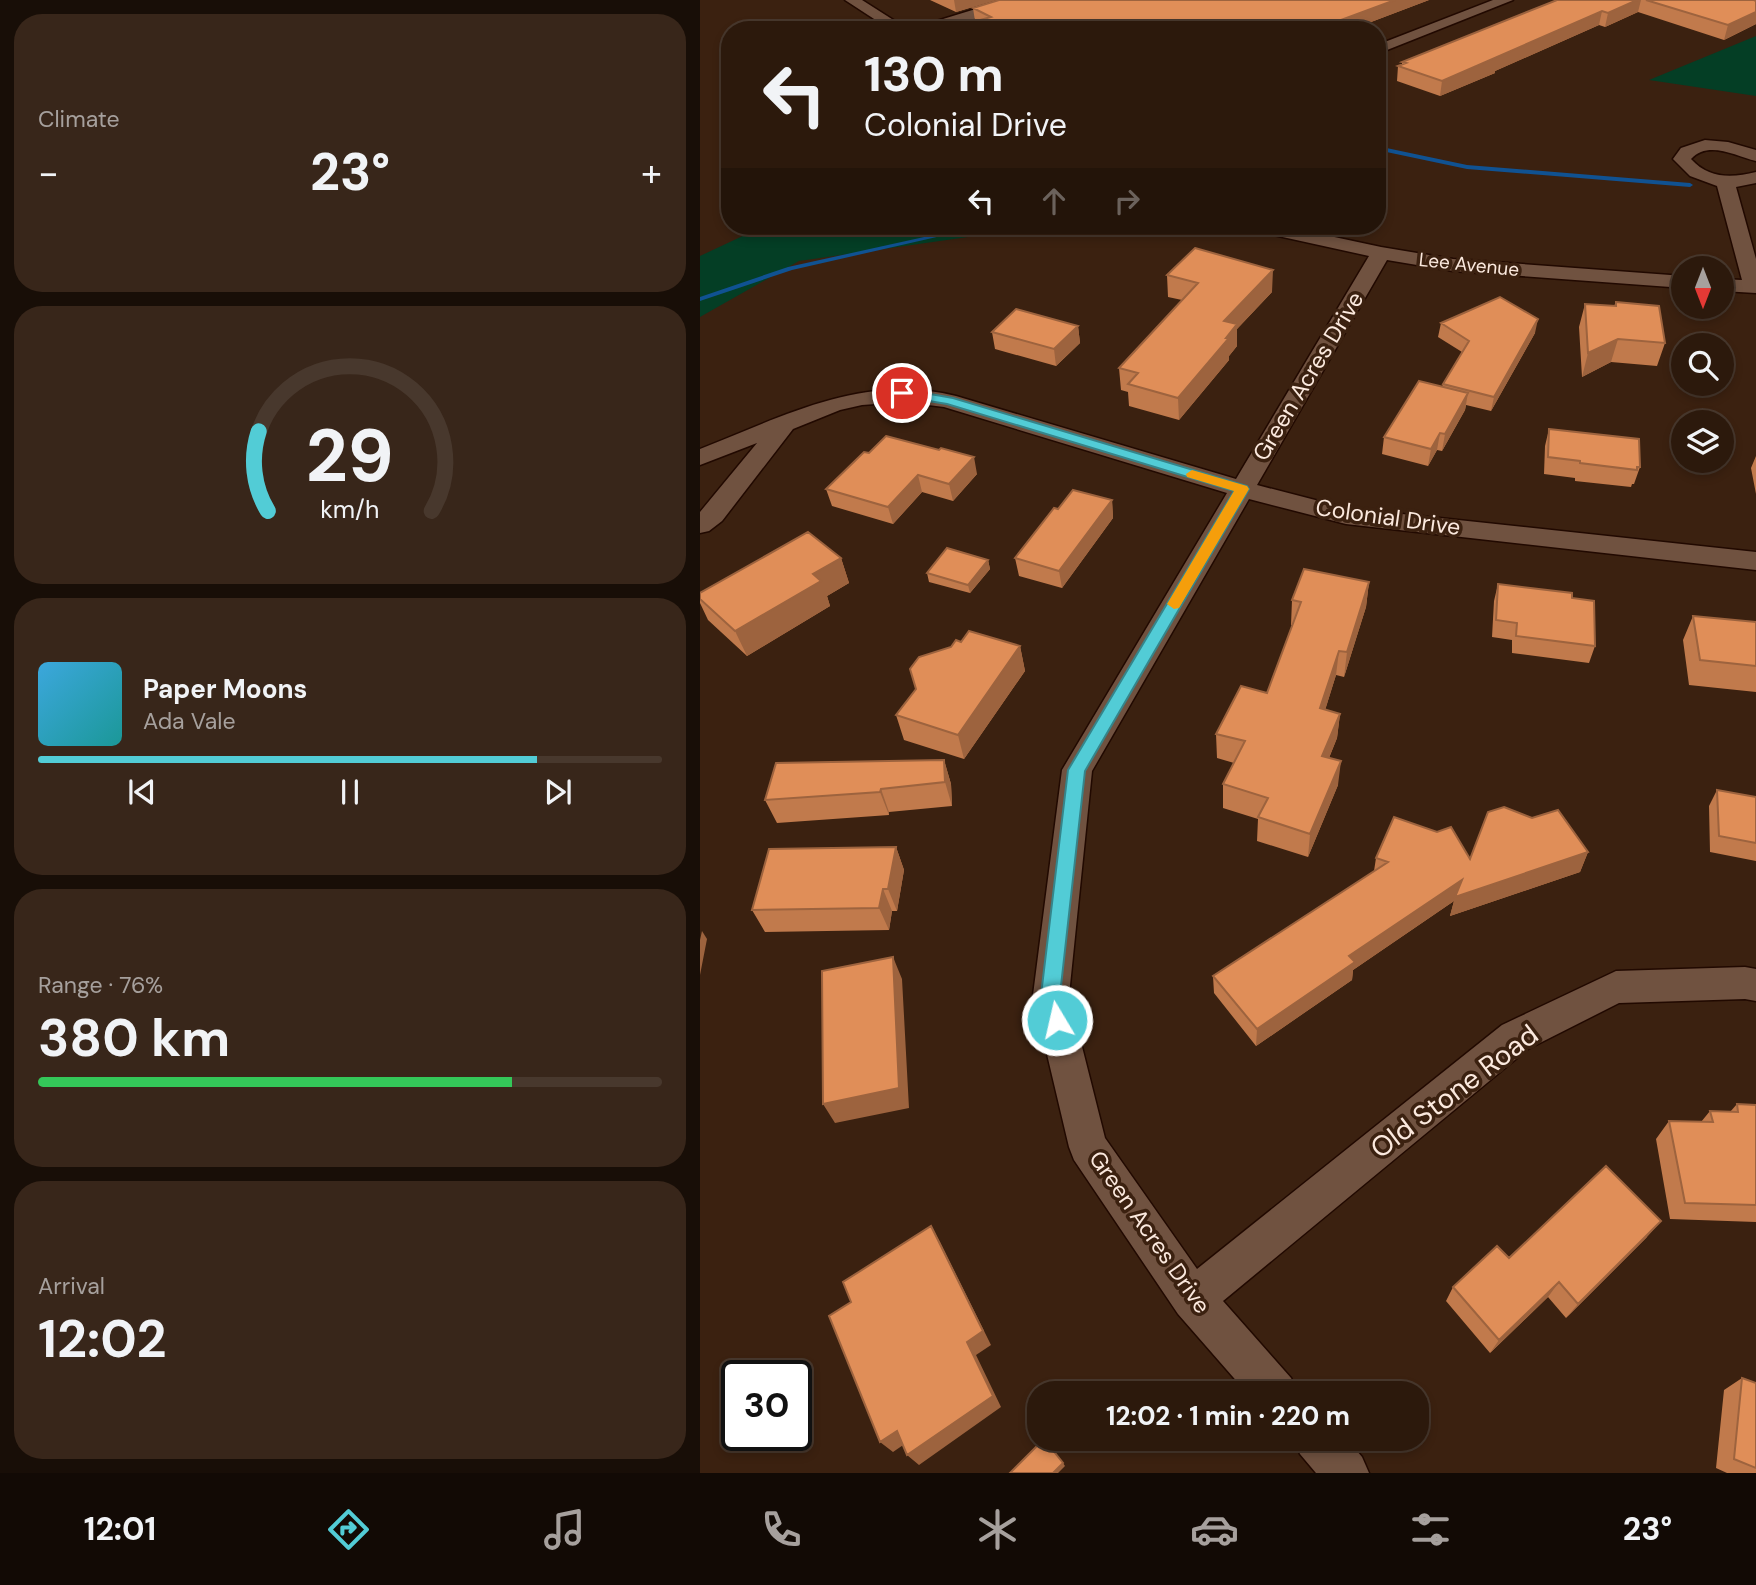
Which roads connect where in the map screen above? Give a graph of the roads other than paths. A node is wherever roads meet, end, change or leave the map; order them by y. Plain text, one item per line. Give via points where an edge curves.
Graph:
1 (852, 0) edge
2 (1020, 0) edge
3 (1506, 0) edge
4 (887, 21) edge
5 (951, 21) edge
6 (1386, 47) edge
7 (1756, 156) edge
8 (1756, 177) edge
9 (1725, 181) junction
10 (1299, 235) edge
11 (1381, 253) junction
12 (1671, 281) edge
13 (1734, 286) edge
14 (1755, 287) edge
15 (787, 422) junction
16 (700, 458) edge
17 (1242, 489) junction
18 (700, 525) edge
19 (1756, 561) edge
20 (1756, 985) edge
21 (1193, 1298) junction
22 (1266, 1381) edge
23 (1327, 1451) edge
24 (1346, 1473) edge

1 - 4 street
2 - 5 street
3 - 6 street
7 - 9 street via 1720,145 1684,153 1688,168
8 - 9 street
9 - 14 street
10 - 11 street, Lee Avenue
11 - 12 street, Lee Avenue via 1453,265
11 - 17 street, Green Acres Drive
13 - 14 street
15 - 16 street, Colonial Drive
15 - 17 street, Colonial Drive via 854,399 902,393 925,396
15 - 18 street
17 - 19 street, Colonial Drive via 1346,516
17 - 21 street, Green Acres Drive via 1077,770 1051,995 1088,1147
20 - 21 street, Old Stone Road via 1616,987 1515,1037
21 - 22 street, Green Acres Drive
23 - 24 street

